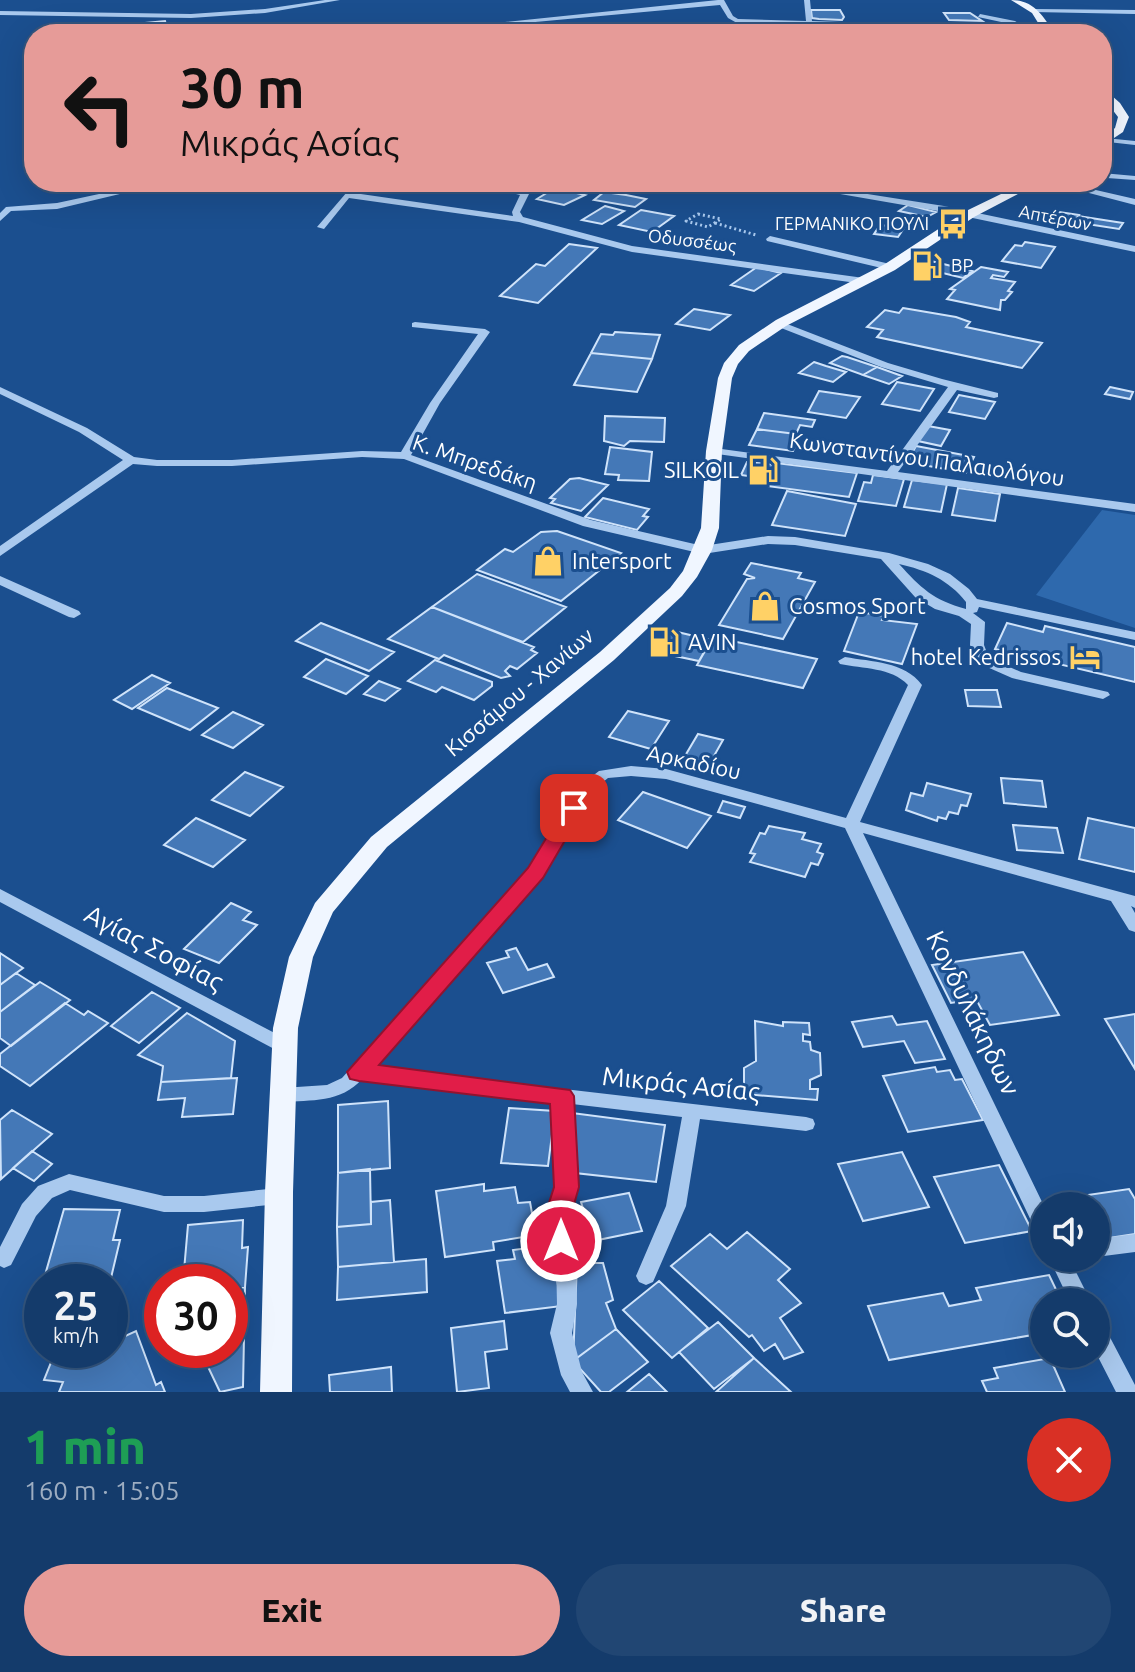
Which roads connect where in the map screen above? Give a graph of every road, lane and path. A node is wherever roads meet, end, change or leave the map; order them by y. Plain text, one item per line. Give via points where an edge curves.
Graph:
1 (337, 0) edge
2 (807, 0) edge
3 (1015, 0) edge
4 (721, 1) edge
5 (1035, 11) junction
6 (1135, 12) edge
7 (0, 13) edge
8 (980, 16) dead end
9 (809, 23) junction
10 (498, 24) edge
11 (842, 24) edge
12 (1014, 24) edge
13 (1044, 24) edge
14 (1112, 100) edge
15 (1112, 136) edge
16 (1112, 142) edge
17 (1135, 143) edge
18 (1112, 167) edge
19 (1135, 170) edge
20 (1112, 176) edge
21 (1135, 178) edge
22 (121, 192) edge
23 (516, 192) edge
24 (836, 192) edge
25 (1015, 192) edge
26 (1087, 192) edge
27 (1094, 194) joint
28 (1135, 202) edge
29 (970, 214) junction
30 (0, 218) edge
31 (519, 219) junction
32 (715, 223) junction
33 (321, 227) dead end
34 (770, 239) joint
35 (1135, 249) edge
36 (890, 267) junction
37 (864, 281) junction
38 (779, 324) junction
39 (415, 325) dead end
40 (953, 387) junction
41 (0, 390) edge
42 (994, 395) dead end
43 (714, 451) junction
44 (405, 456) junction
45 (131, 460) junction
46 (891, 474) junction
47 (1135, 508) edge
48 (703, 550) junction
49 (0, 552) edge
50 (885, 556) junction
51 (0, 580) edge
52 (973, 602) junction
53 (74, 614) dead end
54 (970, 617) junction
55 (1135, 636) edge
56 (845, 661) dead end
57 (1103, 695) dead end
58 (851, 824) junction
59 (0, 895) edge
60 (1117, 898) junction
61 (1135, 902) edge
62 (1135, 926) edge
63 (284, 1046) junction
64 (359, 1072) junction
65 (282, 1095) junction
66 (562, 1096) junction
67 (692, 1112) junction
68 (806, 1124) dead end
69 (278, 1196) junction
70 (1030, 1198) edge
71 (1135, 1243) edge
72 (1110, 1246) edge
73 (4, 1259) dead end
74 (646, 1276) dead end
75 (1110, 1359) edge
76 (276, 1392) edge
77 (582, 1392) edge
78 (1127, 1392) edge

1 - 7 street via 211,11
2 - 9 street
3 - 5 main road
4 - 9 street via 737,21
4 - 10 street
5 - 6 street
5 - 13 main road
8 - 12 street
9 - 11 street
14 - 15 main road via 1126,118
16 - 17 street
18 - 19 street
20 - 21 street
22 - 30 street via 57,206 9,209
23 - 31 street via 525,194 516,212
24 - 29 street, Απτέρων
25 - 29 main road, Κισσάμου - Χανίων
26 - 27 street
27 - 28 street
29 - 35 street, Απτέρων
29 - 36 main road, Κισσάμου - Χανίων
31 - 33 street, Οδυσσέως via 347,195
31 - 37 street, Οδυσσέως via 632,249
32 - 32 path via 721,219 698,214 686,221 708,227
32 - 34 path
34 - 36 street
36 - 37 main road, Κισσάμου - Χανίων
37 - 38 main road, Κισσάμου - Χανίων
38 - 40 street via 864,360
38 - 43 main road, Κισσάμου - Χανίων via 731,363
39 - 44 street via 485,332
40 - 42 street
40 - 46 street
41 - 45 street
43 - 46 street, Κωνσταντίνου Παλαιολόγου
43 - 48 main road, Κισσάμου - Χανίων via 710,528
44 - 45 street, Κ. Μπρεδάκη via 232,463
44 - 48 street, Κ. Μπρεδάκη via 587,523
45 - 49 street
46 - 47 street, Κωνσταντίνου Παλαιολόγου
48 - 50 street via 768,540
48 - 63 main road, Κισσάμου - Χανίων via 676,592 607,656 379,842 349,874 309,935 290,999
50 - 52 street via 943,573
50 - 54 street via 920,594
51 - 53 street
52 - 54 street
52 - 55 street
54 - 57 street via 978,622 983,660 1017,675
56 - 58 street via 899,672 915,685
58 - 60 street, Αρκαδίου
58 - 64 street, Αρκαδίου via 666,774 604,774 587,787 536,873
58 - 70 street, Κονδυλάκηδων
59 - 63 street, Αγίας Σοφίας
60 - 61 street, Αρκαδίου
60 - 62 street
63 - 65 main road, Κισσάμου - Χανίων
64 - 65 street, Αρκαδίου via 329,1092
64 - 66 street, Μικράς Ασίας
65 - 69 main road, Κισσάμου - Χανίων
66 - 67 street, Μικράς Ασίας
66 - 77 street via 566,1187 556,1222 566,1260 567,1304 561,1333
67 - 68 street, Μικράς Ασίας
67 - 74 street via 676,1206
69 - 73 street via 164,1204 69,1182 45,1192 29,1210
69 - 76 main road, Κισσάμου - Χανίων
71 - 72 street
75 - 78 street

